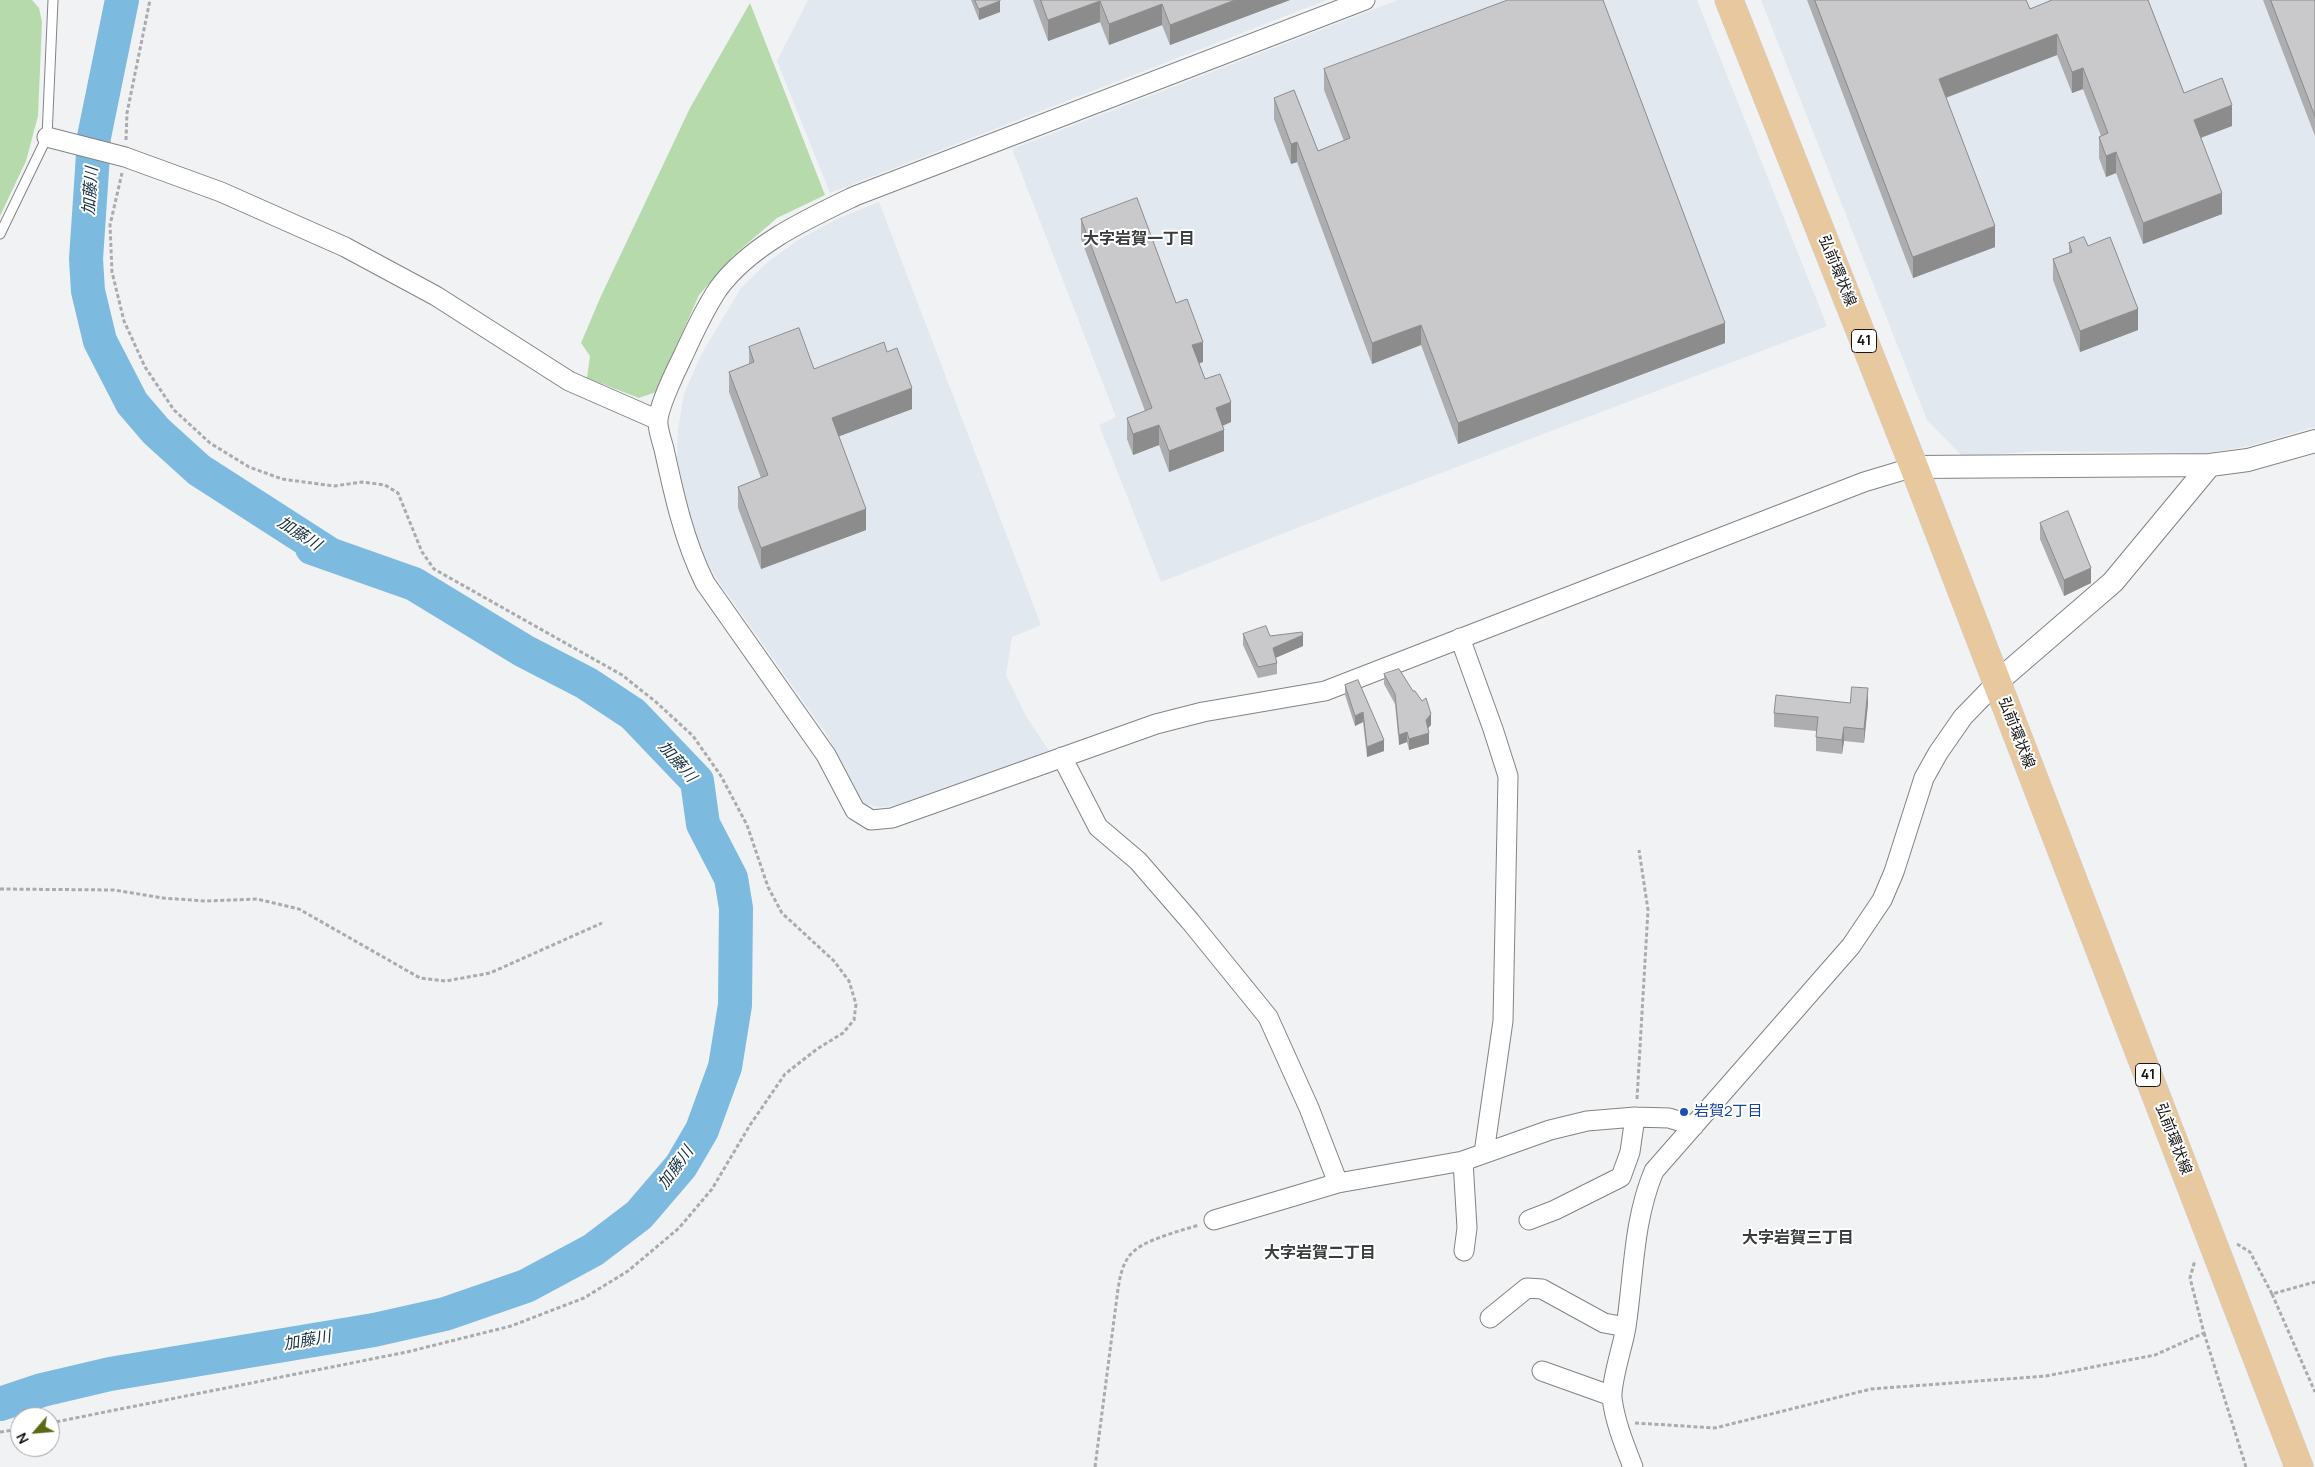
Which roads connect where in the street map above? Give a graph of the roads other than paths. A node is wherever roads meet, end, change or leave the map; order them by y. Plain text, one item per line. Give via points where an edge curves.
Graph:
1 (52, 0) edge
2 (1365, 0) edge
3 (1730, 0) edge
4 (47, 137) junction
5 (0, 234) edge
6 (658, 420) junction
7 (2315, 441) edge
8 (2210, 465) junction
9 (1914, 467) junction
10 (1460, 638) junction
11 (1997, 682) junction
12 (1062, 757) junction
13 (1636, 1117) junction
14 (1694, 1126) junction
15 (1484, 1153) junction
16 (1463, 1161) junction
17 (1338, 1183) junction
18 (1214, 1220) road end
19 (1529, 1220) dead end
20 (1464, 1251) dead end
21 (1490, 1318) dead end
22 (1626, 1327) junction
23 (1542, 1372) dead end
24 (1612, 1396) junction
25 (1633, 1467) edge
26 (2299, 1467) edge

1 - 4 lane
2 - 6 street via 855,196 801,221 772,240 719,288 675,372
3 - 9 main road, 弘前環状線 / 41
4 - 5 lane
4 - 6 street via 121,156 221,192 344,247 436,296 569,381
6 - 12 street via 693,559 705,583 826,754 855,810 872,820 892,818
7 - 8 street via 2248,460
8 - 9 street
8 - 11 street via 2113,582
9 - 10 street via 1864,482
9 - 11 main road, 弘前環状線 / 41
10 - 12 street via 1325,691 1166,721
10 - 15 street via 1508,776 1503,1021
11 - 14 street via 1964,717 1924,778 1882,900 1851,946
11 - 26 main road, 弘前環状線 / 41
12 - 17 street via 1098,827 1138,861 1268,1017
13 - 14 street via 1669,1118
13 - 15 street via 1587,1121
13 - 19 street via 1630,1152 1621,1177
14 - 22 street via 1654,1171 1645,1192
15 - 16 street
16 - 17 street
16 - 20 street via 1467,1228
17 - 18 street
21 - 22 street via 1527,1288 1542,1289 1604,1322
22 - 24 street
23 - 24 street
24 - 25 street via 1616,1422

